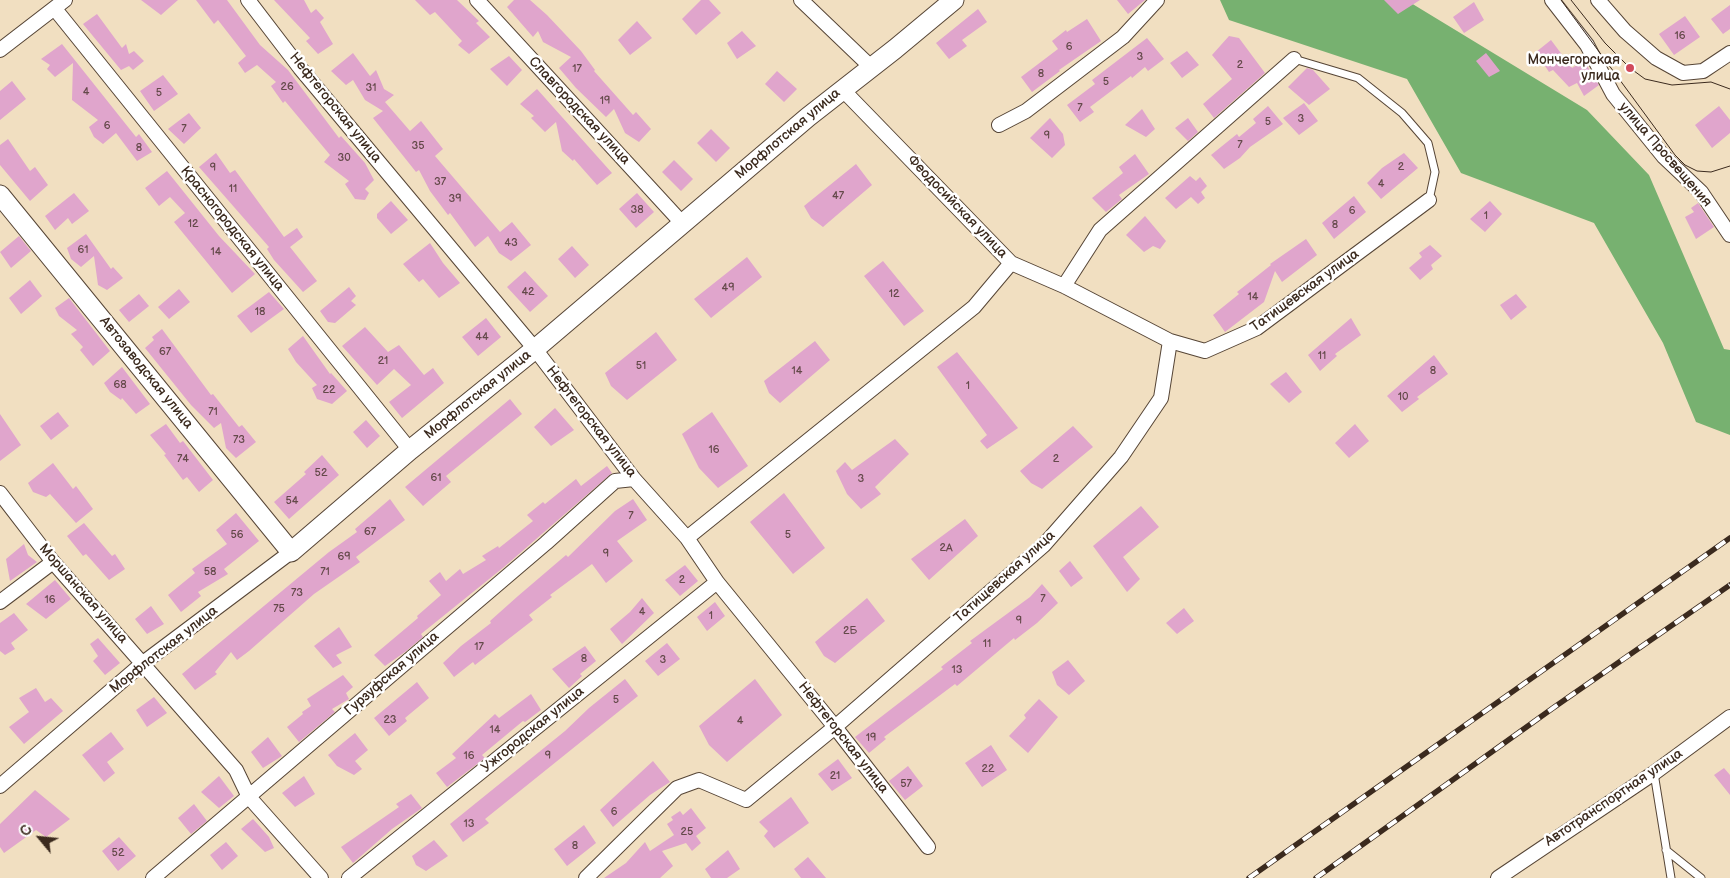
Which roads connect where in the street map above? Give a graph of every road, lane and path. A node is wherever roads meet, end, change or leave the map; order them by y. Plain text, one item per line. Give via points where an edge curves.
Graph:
1 (248, 0) edge
2 (476, 0) edge
3 (801, 0) edge
4 (954, 0) edge
5 (1157, 0) edge
6 (1552, 0) edge
7 (1598, 0) edge
8 (60, 4) edge
9 (0, 50) edge
10 (1730, 53) edge
11 (1294, 59) joint
12 (871, 67) junction
13 (842, 89) junction
14 (999, 125) dead end
15 (0, 195) edge
16 (1429, 200) joint
17 (682, 223) junction
18 (1730, 235) edge
19 (1011, 264) junction
20 (1064, 286) junction
21 (1170, 341) junction
22 (534, 349) junction
23 (410, 450) junction
24 (634, 479) junction
25 (0, 493) edge
26 (687, 538) junction
27 (291, 552) junction
28 (53, 562) junction
29 (717, 582) junction
30 (0, 602) edge
31 (143, 663) junction
32 (1730, 717) edge
33 (836, 727) junction
34 (1654, 773) junction
35 (0, 786) edge
36 (249, 797) junction
37 (928, 847) dead end
38 (1666, 850) junction
39 (152, 878) edge
40 (321, 878) edge
41 (349, 878) edge
42 (586, 878) edge
43 (1498, 878) edge
44 (1672, 878) edge
45 (1701, 878) edge

1 - 22 street, Нефтегорская улица via 300,68
2 - 17 street, Славгородская улица
3 - 12 street
4 - 12 street, Морфлотская улица
5 - 14 street via 1124,36 1026,111
6 - 18 street, улица Просвещения via 1587,45 1613,94 1664,157 1701,192
7 - 10 street via 1625,31 1656,58 1683,73 1703,71
8 - 9 street
8 - 23 street, Красногородская улица
11 - 16 lane via 1358,78 1402,113 1428,144 1435,172
11 - 20 street via 1100,230
12 - 13 street, Морфлотская улица
13 - 17 street, Морфлотская улица
13 - 19 street, Феодосийская улица
15 - 27 street, Автозаводская улица
16 - 21 street, Татищевская улица via 1257,328 1206,351
17 - 22 street, Морфлотская улица
19 - 20 street, Феодосийская улица
19 - 26 street via 974,307
20 - 21 street, Феодосийская улица
21 - 33 street, Татищевская улица via 1161,398 1121,457 1044,545
22 - 23 street, Морфлотская улица
22 - 24 street, Нефтегорская улица
23 - 27 street, Морфлотская улица
24 - 26 street, Нефтегорская улица
24 - 36 street, Гурзуфская улица via 615,481
25 - 28 street, Моршанская улица
26 - 29 street, Нефтегорская улица
27 - 31 street, Морфлотская улица
28 - 30 street
28 - 31 street, Моршанская улица
29 - 33 street, Нефтегорская улица
29 - 41 street, Ужгородская улица
31 - 35 street, Морфлотская улица
31 - 36 street, Моршанская улица via 236,770
32 - 34 street, Автотранспортная улица
33 - 37 street, Нефтегорская улица
33 - 42 street, Татищевская улица via 746,800 699,780 677,788
34 - 38 lane
34 - 43 street, Автотранспортная улица
36 - 39 street, Гурзуфская улица
36 - 40 street, Моршанская улица
38 - 44 lane
38 - 45 lane

